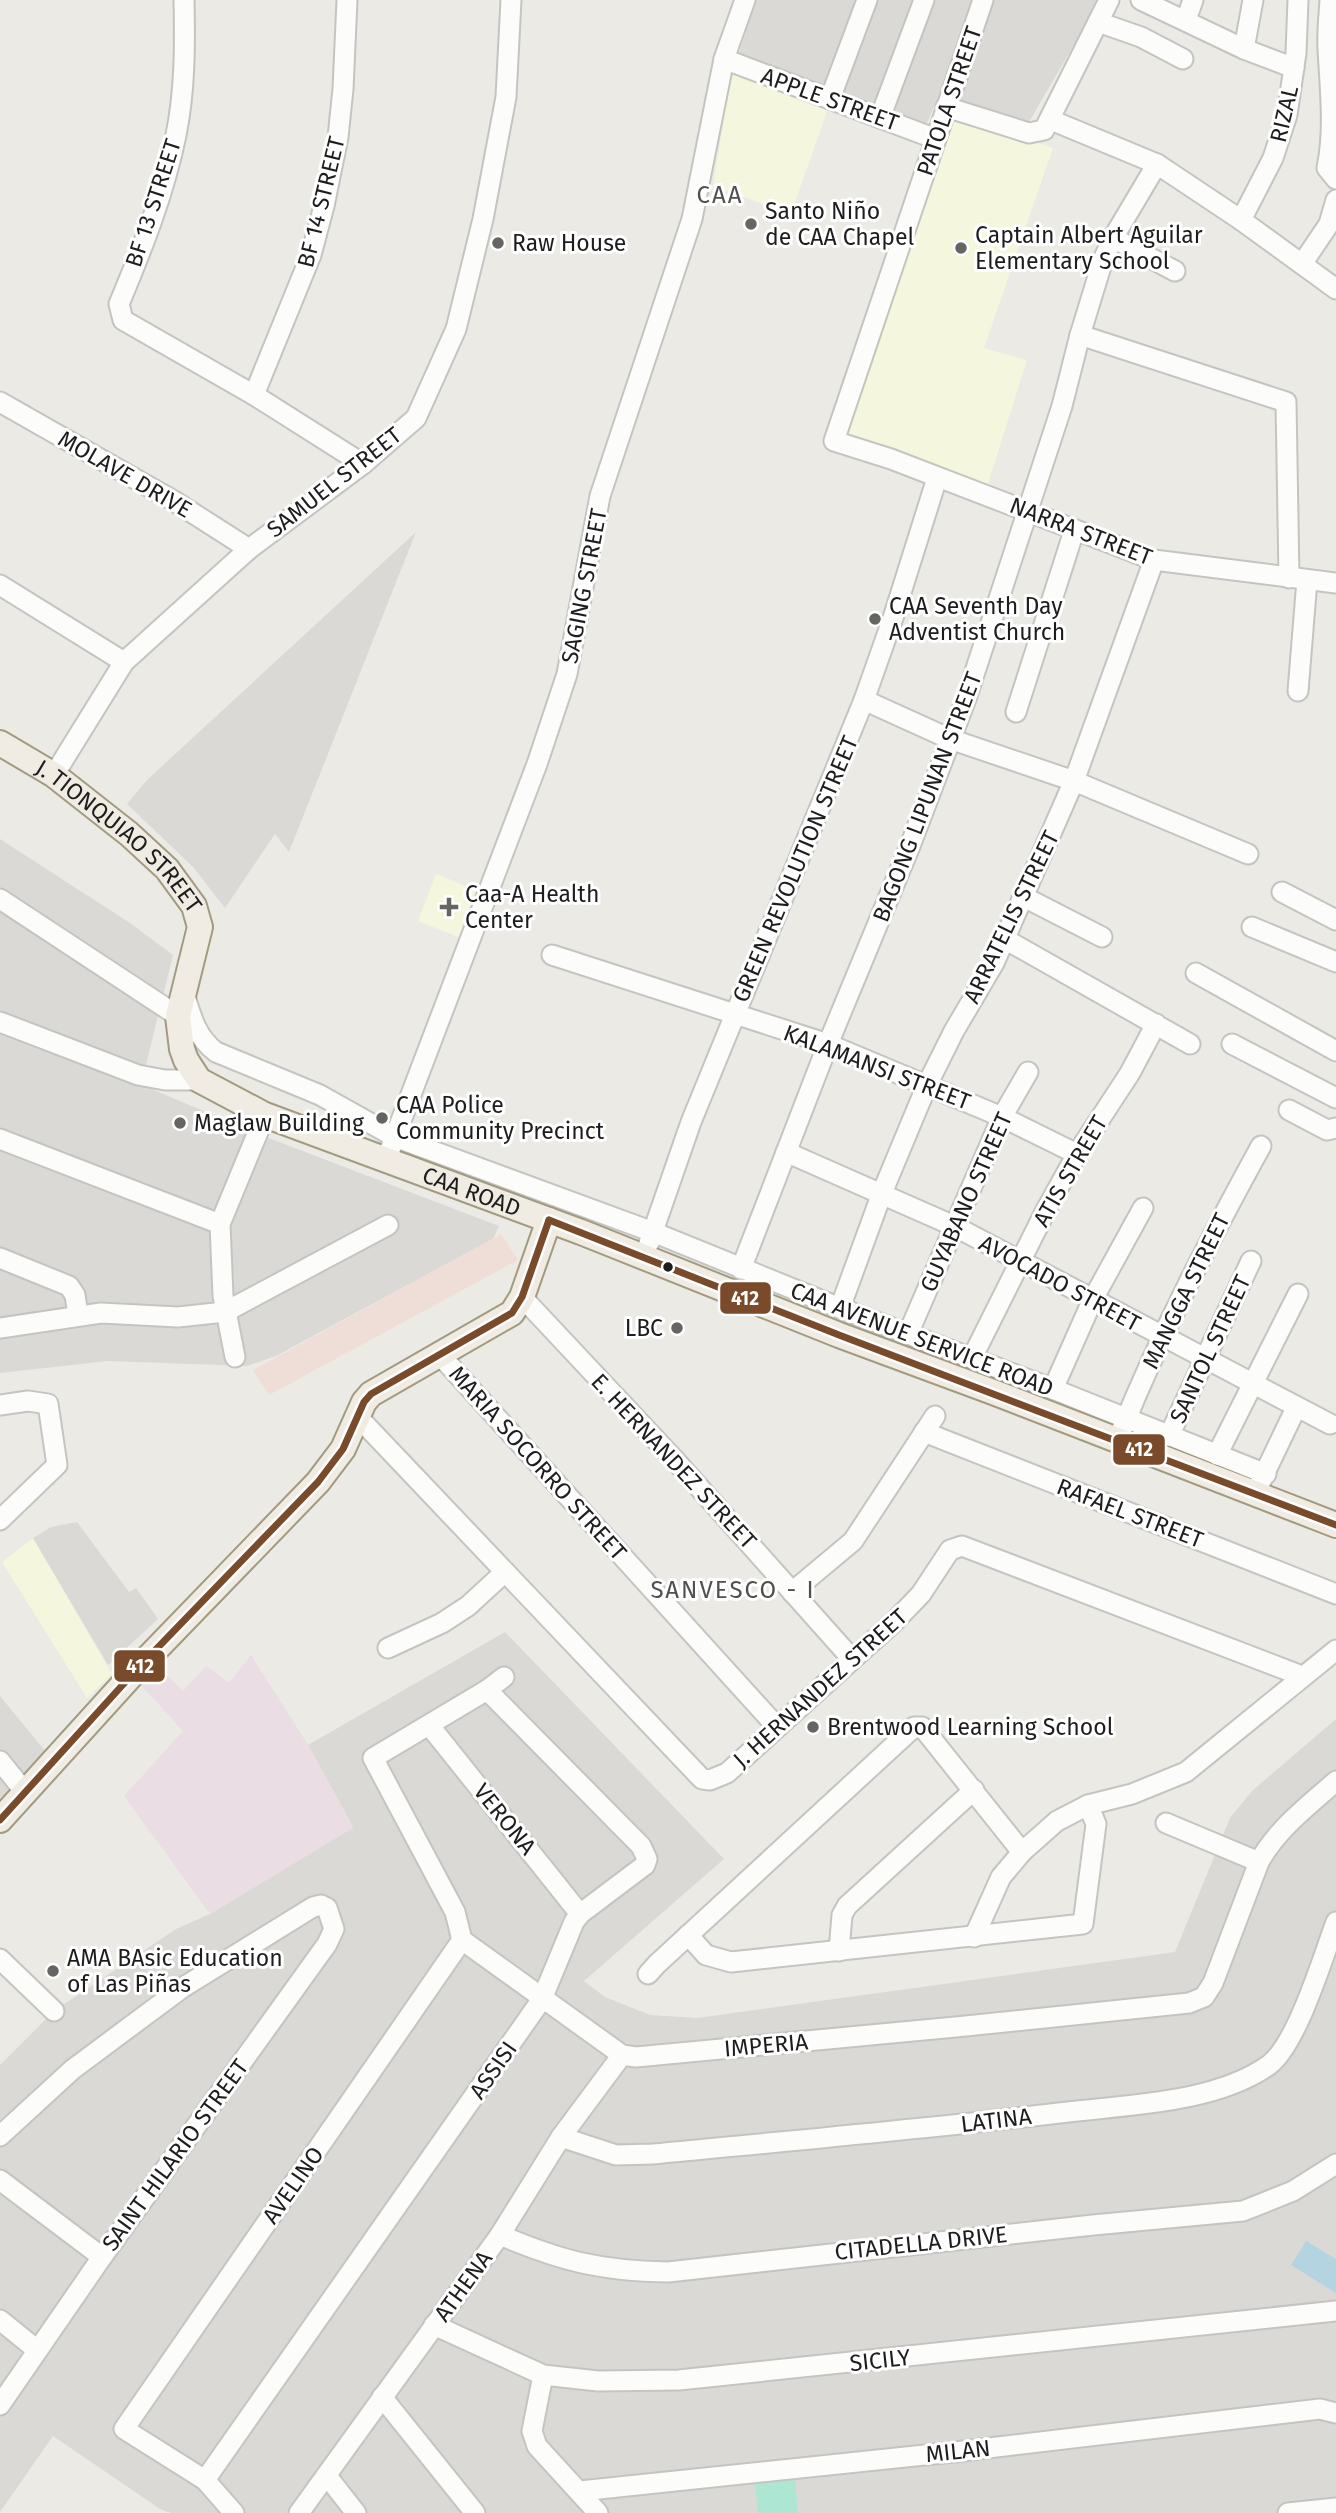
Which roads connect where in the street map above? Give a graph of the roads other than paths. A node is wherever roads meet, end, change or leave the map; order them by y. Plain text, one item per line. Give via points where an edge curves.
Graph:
1 (184, 0) edge
2 (347, 0) edge
3 (510, 0) edge
4 (746, 0) edge
5 (867, 0) edge
6 (924, 0) edge
7 (983, 0) edge
8 (1109, 0) edge
9 (1141, 0) edge
10 (1193, 0) edge
11 (1253, 0) edge
12 (1298, 0) edge
13 (1330, 0) edge
14 (1186, 20) junction
15 (1098, 22) junction
16 (1244, 49) junction
17 (724, 59) junction
18 (1183, 59) dead end
19 (1294, 68) junction
20 (830, 99) junction
21 (946, 107) junction
22 (880, 118) junction
23 (1051, 120) junction
24 (936, 139) junction
25 (1157, 164) junction
26 (1336, 179) edge
27 (1336, 200) edge
28 (1241, 220) junction
29 (1112, 238) junction
30 (1302, 264) junction
31 (1175, 271) dead end
32 (1335, 286) edge
33 (1080, 335) junction
34 (254, 395) junction
35 (0, 402) edge
36 (834, 441) joint
37 (363, 464) junction
38 (937, 478) junction
39 (1028, 511) junction
40 (1074, 531) junction
41 (249, 549) junction
42 (1154, 560) junction
43 (1298, 579) junction
44 (1336, 583) edge
45 (0, 584) edge
46 (124, 662) junction
47 (1298, 691) dead end
48 (864, 700) junction
49 (1016, 712) dead end
50 (950, 739) junction
51 (0, 743) edge
52 (54, 775) junction
53 (1074, 781) junction
54 (1248, 854) dead end
55 (1282, 892) dead end
56 (1024, 897) junction
57 (0, 899) edge
58 (1336, 919) edge
59 (1251, 927) dead end
60 (1102, 937) dead end
61 (1003, 938) junction
62 (552, 955) dead end
63 (1336, 962) edge
64 (1196, 973) dead end
65 (181, 1005) junction
66 (734, 1015) junction
67 (0, 1022) edge
68 (1156, 1024) junction
69 (828, 1044) junction
70 (1189, 1044) dead end
71 (1232, 1044) dead end
72 (1336, 1051) edge
73 (192, 1070) junction
74 (1028, 1072) dead end
75 (926, 1085) junction
76 (1336, 1098) edge
77 (1289, 1110) dead end
78 (265, 1115) junction
79 (1002, 1117) junction
80 (1336, 1128) edge
81 (395, 1137) junction
82 (0, 1139) edge
83 (1261, 1146) dead end
84 (786, 1152) junction
85 (1077, 1154) junction
86 (386, 1160) junction
87 (881, 1193) junction
88 (1143, 1209) dead end
89 (549, 1220) junction
90 (220, 1224) junction
91 (388, 1225) dead end
92 (954, 1226) junction
93 (653, 1232) junction
94 (643, 1257) junction
95 (0, 1258) edge
96 (1251, 1261) dead end
97 (1018, 1262) junction
98 (741, 1269) junction
99 (1298, 1294) dead end
100 (522, 1297) junction
101 (1093, 1299) junction
102 (840, 1308) junction
103 (225, 1312) junction
104 (78, 1315) junction
105 (0, 1328) edge
106 (908, 1334) junction
107 (1161, 1336) junction
108 (440, 1355) junction
109 (235, 1357) dead end
110 (972, 1358) junction
111 (1205, 1359) junction
112 (1252, 1384) junction
113 (1053, 1389) junction
114 (0, 1405) edge
115 (1296, 1408) junction
116 (358, 1417) junction
117 (1330, 1424) dead end
118 (1122, 1429) junction
119 (1169, 1436) junction
120 (1217, 1455) junction
121 (1260, 1483) junction
122 (3, 1511) edge
123 (1336, 1525) edge
124 (505, 1572) junction
125 (792, 1592) junction
126 (1336, 1594) edge
127 (388, 1648) dead end
128 (1336, 1650) edge
129 (852, 1659) junction
130 (504, 1676) dead end
131 (1302, 1676) junction
132 (487, 1690) junction
133 (429, 1725) junction
134 (777, 1727) junction
135 (0, 1761) edge
136 (1336, 1781) edge
137 (974, 1790) junction
138 (24, 1792) junction
139 (1088, 1805) junction
140 (0, 1819) edge
141 (1166, 1823) dead end
142 (1022, 1852) junction
143 (1259, 1862) junction
144 (580, 1914) junction
145 (1336, 1922) edge
146 (688, 1935) junction
147 (974, 1937) junction
148 (462, 1940) junction
149 (839, 1951) junction
150 (0, 1959) edge
151 (648, 1974) dead end
152 (542, 1999) junction
153 (54, 2011) dead end
154 (622, 2055) junction
155 (0, 2136) edge
156 (561, 2137) junction
157 (1336, 2164) edge
158 (0, 2180) edge
159 (500, 2235) junction
160 (102, 2257) junction
161 (1336, 2311) edge
162 (0, 2320) edge
163 (434, 2325) junction
164 (37, 2350) junction
165 (543, 2375) junction
166 (382, 2397) junction
167 (0, 2405) edge
168 (1336, 2413) edge
169 (327, 2476) junction
170 (205, 2480) junction
171 (580, 2491) junction
172 (1336, 2508) edge
173 (234, 2513) edge
174 (299, 2513) edge
175 (356, 2513) edge
176 (475, 2513) edge
177 (598, 2513) edge
178 (1288, 2513) edge

1 - 34 street, BF 13 STREET via 177,133 164,187 118,304 122,320
2 - 34 street, BF 14 STREET via 339,125 324,206 311,254
3 - 37 street, SAMUEL STREET via 506,97 456,329 416,418
4 - 17 street, SAGING STREET
5 - 20 street
6 - 22 street
7 - 21 street, PATOLA STREET
8 - 15 street
9 - 14 street
10 - 14 street
11 - 16 street
12 - 19 street, RIZAL
13 - 26 street via 1332,143 1327,168
14 - 16 street
15 - 18 street
15 - 23 street
16 - 19 street
17 - 20 street, APPLE STREET
17 - 81 street, SAGING STREET via 692,219 600,496 567,674
19 - 28 street, RIZAL via 1273,158
20 - 22 street, APPLE STREET
21 - 23 street via 1029,133 1044,130
21 - 24 street, PATOLA STREET
22 - 24 street, APPLE STREET
23 - 25 street
24 - 36 street, PATOLA STREET
25 - 28 street
25 - 29 street, BAGONG LIPUNAN STREET
27 - 30 street via 1329,224
28 - 30 street
29 - 31 street
29 - 33 street, BAGONG LIPUNAN STREET
30 - 32 street
33 - 39 street, BAGONG LIPUNAN STREET
33 - 43 street via 1286,402
34 - 37 street
35 - 41 street, MOLAVE DRIVE
36 - 38 street, NARRA STREET
37 - 41 street, SAMUEL STREET
38 - 39 street, NARRA STREET
38 - 48 street, GREEN REVOLUTION STREET
39 - 40 street, NARRA STREET
39 - 50 street, BAGONG LIPUNAN STREET
40 - 42 street, NARRA STREET
40 - 49 street
41 - 46 street, SAMUEL STREET
42 - 43 street, NARRA STREET
42 - 53 street, ARRATELIS STREET
43 - 44 street, NARRA STREET
43 - 47 street
45 - 46 street
46 - 52 street, SAMUEL STREET
48 - 50 street
48 - 66 street, GREEN REVOLUTION STREET
50 - 53 street
50 - 69 street, BAGONG LIPUNAN STREET
51 - 52 main road, J. TIONQUIAO STREET
52 - 65 main road, J. TIONQUIAO STREET via 129,834 183,889 200,926
53 - 54 street
53 - 56 street, ARRATELIS STREET
55 - 58 street
56 - 60 street
56 - 61 street, ARRATELIS STREET
57 - 65 street
59 - 63 street
61 - 68 street
61 - 75 street, ARRATELIS STREET via 994,963
62 - 66 street, KALAMANSI STREET
64 - 72 street
65 - 73 main road via 180,1039
65 - 81 street, CAA AVENUE SERVICE ROAD via 204,1043 216,1052 320,1094
66 - 69 street, KALAMANSI STREET
66 - 93 street, GREEN REVOLUTION STREET
67 - 73 street via 138,1075 165,1080
68 - 70 street
68 - 85 street, ATIS STREET
69 - 75 street, KALAMANSI STREET
69 - 84 street, BAGONG LIPUNAN STREET
71 - 76 street
73 - 78 main road, CAA ROAD
74 - 79 street, GUYABANO STREET
75 - 79 street, KALAMANSI STREET
75 - 87 street, ARRATELIS STREET
77 - 80 street via 1327,1130
78 - 86 main road, CAA ROAD
78 - 90 street
79 - 85 street, KALAMANSI STREET
79 - 92 street, GUYABANO STREET
81 - 86 street, SAGING STREET
81 - 93 street, CAA AVENUE SERVICE ROAD
82 - 90 street
83 - 107 street, MANGGA STREET
84 - 87 street, AVOCADO STREET
84 - 98 street, BAGONG LIPUNAN STREET
85 - 97 street, ATIS STREET
86 - 89 main road, CAA ROAD
87 - 92 street, AVOCADO STREET
87 - 102 street, ARRATELIS STREET
88 - 101 street
89 - 94 main road, CAA ROAD
89 - 100 main road
90 - 103 street
91 - 103 street
92 - 97 street, AVOCADO STREET
92 - 106 street, GUYABANO STREET
93 - 94 street, GREEN REVOLUTION STREET
93 - 98 street, CAA AVENUE SERVICE ROAD
94 - 118 main road, CAA ROAD via 876,1350
95 - 104 street via 69,1286
96 - 111 street, SANTOL STREET
97 - 101 street, AVOCADO STREET
97 - 110 street, ATIS STREET
98 - 102 street, CAA AVENUE SERVICE ROAD
99 - 112 street
100 - 108 main road via 504,1319
100 - 125 street, E. HERNANDEZ STREET
101 - 107 street, AVOCADO STREET
101 - 113 street
102 - 106 street, CAA AVENUE SERVICE ROAD
103 - 104 street via 178,1317
103 - 109 street
104 - 105 street
106 - 110 street, CAA AVENUE SERVICE ROAD
107 - 111 street, AVOCADO STREET
107 - 118 street, MANGGA STREET
108 - 116 main road via 371,1394
108 - 134 street, MARIA SOCORRO STREET
110 - 113 street, CAA AVENUE SERVICE ROAD
111 - 112 street, AVOCADO STREET
111 - 119 street, SANTOL STREET
112 - 115 street, AVOCADO STREET
112 - 120 street
113 - 118 street, CAA AVENUE SERVICE ROAD
114 - 122 street via 28,1401 48,1405 57,1465
115 - 117 street, AVOCADO STREET
115 - 121 street
116 - 124 street, J. HERNANDEZ STREET
116 - 138 main road via 339,1456 318,1482
118 - 119 street, CAA AVENUE SERVICE ROAD
118 - 121 main road, CAA ROAD
119 - 120 street, CAA AVENUE SERVICE ROAD
120 - 121 street, CAA AVENUE SERVICE ROAD
121 - 123 main road, CAA ROAD
124 - 127 street via 442,1623
124 - 134 street, J. HERNANDEZ STREET via 702,1779 727,1773
125 - 126 street, RAFAEL STREET via 853,1541 930,1424
125 - 129 street, E. HERNANDEZ STREET
128 - 131 street
129 - 131 street, J. HERNANDEZ STREET via 921,1594 950,1550 961,1546
129 - 134 street, J. HERNANDEZ STREET
130 - 132 street
131 - 139 street via 1186,1772 1132,1794
132 - 133 street
132 - 144 street, ASSISI via 644,1850 645,1865
133 - 144 street, VERONA
133 - 148 street via 373,1758 455,1912
135 - 138 street
136 - 143 street, IMPERIA via 1280,1831
137 - 142 street
137 - 146 street via 922,1727 914,1727
137 - 149 street via 847,1906
138 - 140 main road
139 - 142 street via 1057,1821
139 - 147 street via 1096,1824 1083,1924
141 - 143 street
142 - 147 street via 1001,1877
143 - 154 street, IMPERIA via 1213,1983 1204,1997 1189,2003
144 - 152 street, ASSISI
145 - 156 street, LATINA via 1301,2016 1271,2063 1241,2081 1195,2096 928,2129 653,2154 616,2155
146 - 149 street via 706,1955 731,1962
146 - 151 street
147 - 149 street
148 - 152 street
148 - 170 street, AVELINO via 124,2429
150 - 153 street
152 - 154 street
152 - 170 street, ASSISI
154 - 156 street, ATHENA
155 - 160 street, SAINT HILARIO STREET via 73,2069 182,1989 313,1907 327,1908 334,1929 327,1944
156 - 159 street, ATHENA
157 - 159 street, CITADELLA DRIVE via 1293,2192 1243,2211 667,2272 583,2265
158 - 160 street
159 - 163 street, ATHENA
160 - 164 street, SAINT HILARIO STREET
161 - 165 street, SICILY via 679,2380 598,2381
162 - 164 street
163 - 165 street, SICILY
163 - 166 street, ATHENA
164 - 167 street, SAINT HILARIO STREET
165 - 171 street via 532,2431 537,2446
166 - 169 street, ATHENA
166 - 176 street
168 - 171 street, MILAN via 1320,2409
169 - 174 street, ATHENA
169 - 175 street
170 - 173 street
171 - 177 street
172 - 178 street

